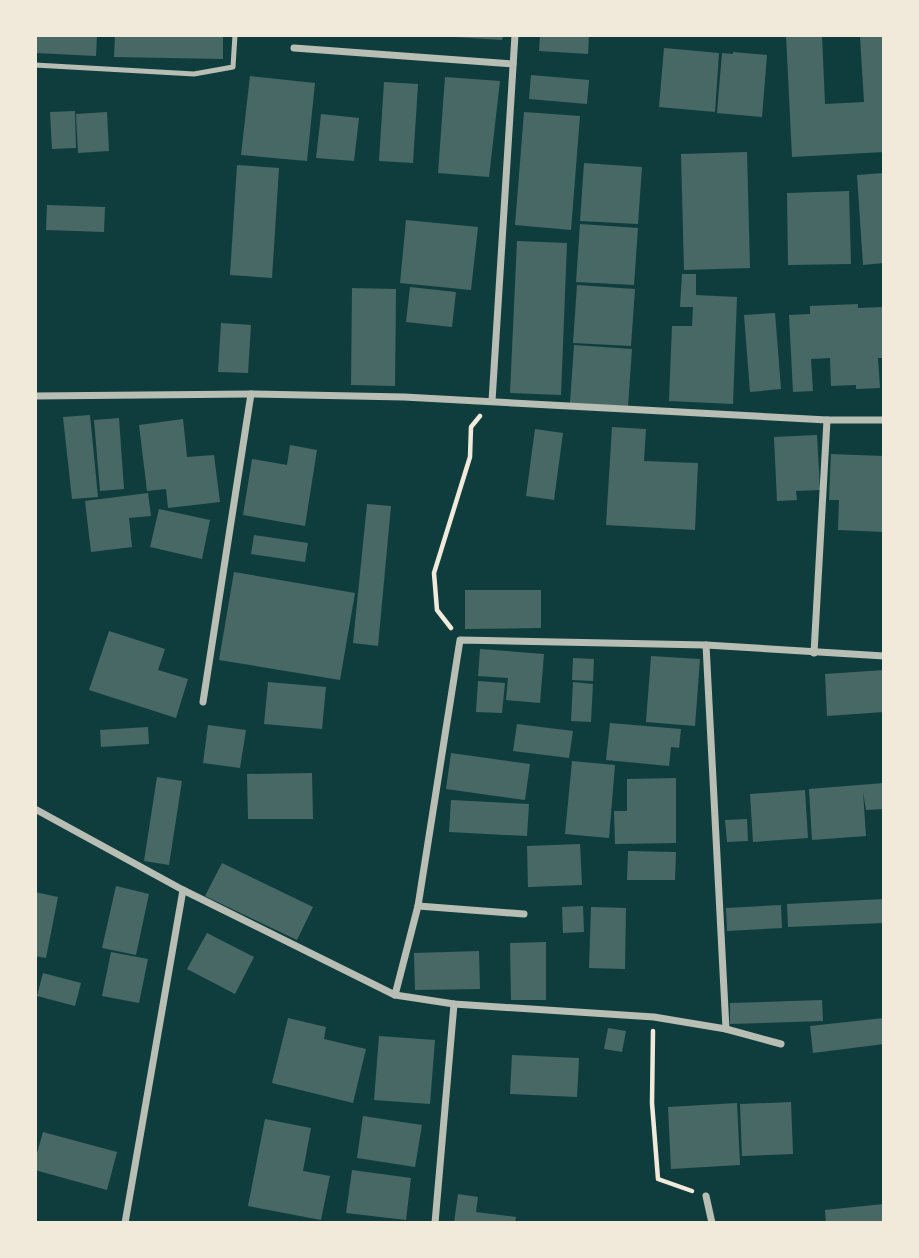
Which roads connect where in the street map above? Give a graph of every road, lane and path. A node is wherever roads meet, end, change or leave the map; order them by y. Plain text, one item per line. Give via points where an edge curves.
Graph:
1 (235, 35) edge
2 (515, 35) edge
3 (294, 48) dead end
4 (513, 64) junction
5 (35, 65) edge
6 (251, 394) junction
7 (35, 396) edge
8 (492, 401) junction
9 (827, 420) junction
10 (884, 420) edge
11 (460, 640) junction
12 (706, 645) junction
13 (814, 653) junction
14 (884, 656) edge
15 (203, 702) dead end
16 (35, 809) edge
17 (183, 890) junction
18 (418, 906) junction
19 (524, 914) dead end
20 (395, 995) junction
21 (454, 1004) junction
22 (654, 1017) junction
23 (726, 1029) junction
24 (781, 1044) dead end
25 (706, 1196) joint
26 (125, 1223) edge
27 (435, 1223) edge
28 (712, 1223) edge

1 - 5 lane via 233,66 194,74
2 - 4 street
3 - 4 street
4 - 8 street
6 - 7 street
6 - 8 street
6 - 15 street
8 - 9 street
8 - 11 path via 471,427 470,457 434,573 437,610
9 - 10 street
9 - 13 street
11 - 12 street
11 - 18 street
12 - 13 street
12 - 23 street
13 - 14 street
16 - 17 street
17 - 20 street
17 - 26 street
18 - 19 street
18 - 20 street
20 - 21 street
21 - 22 street
21 - 27 street
22 - 23 street
22 - 25 path via 652,1102 658,1179
23 - 24 street
25 - 28 street

